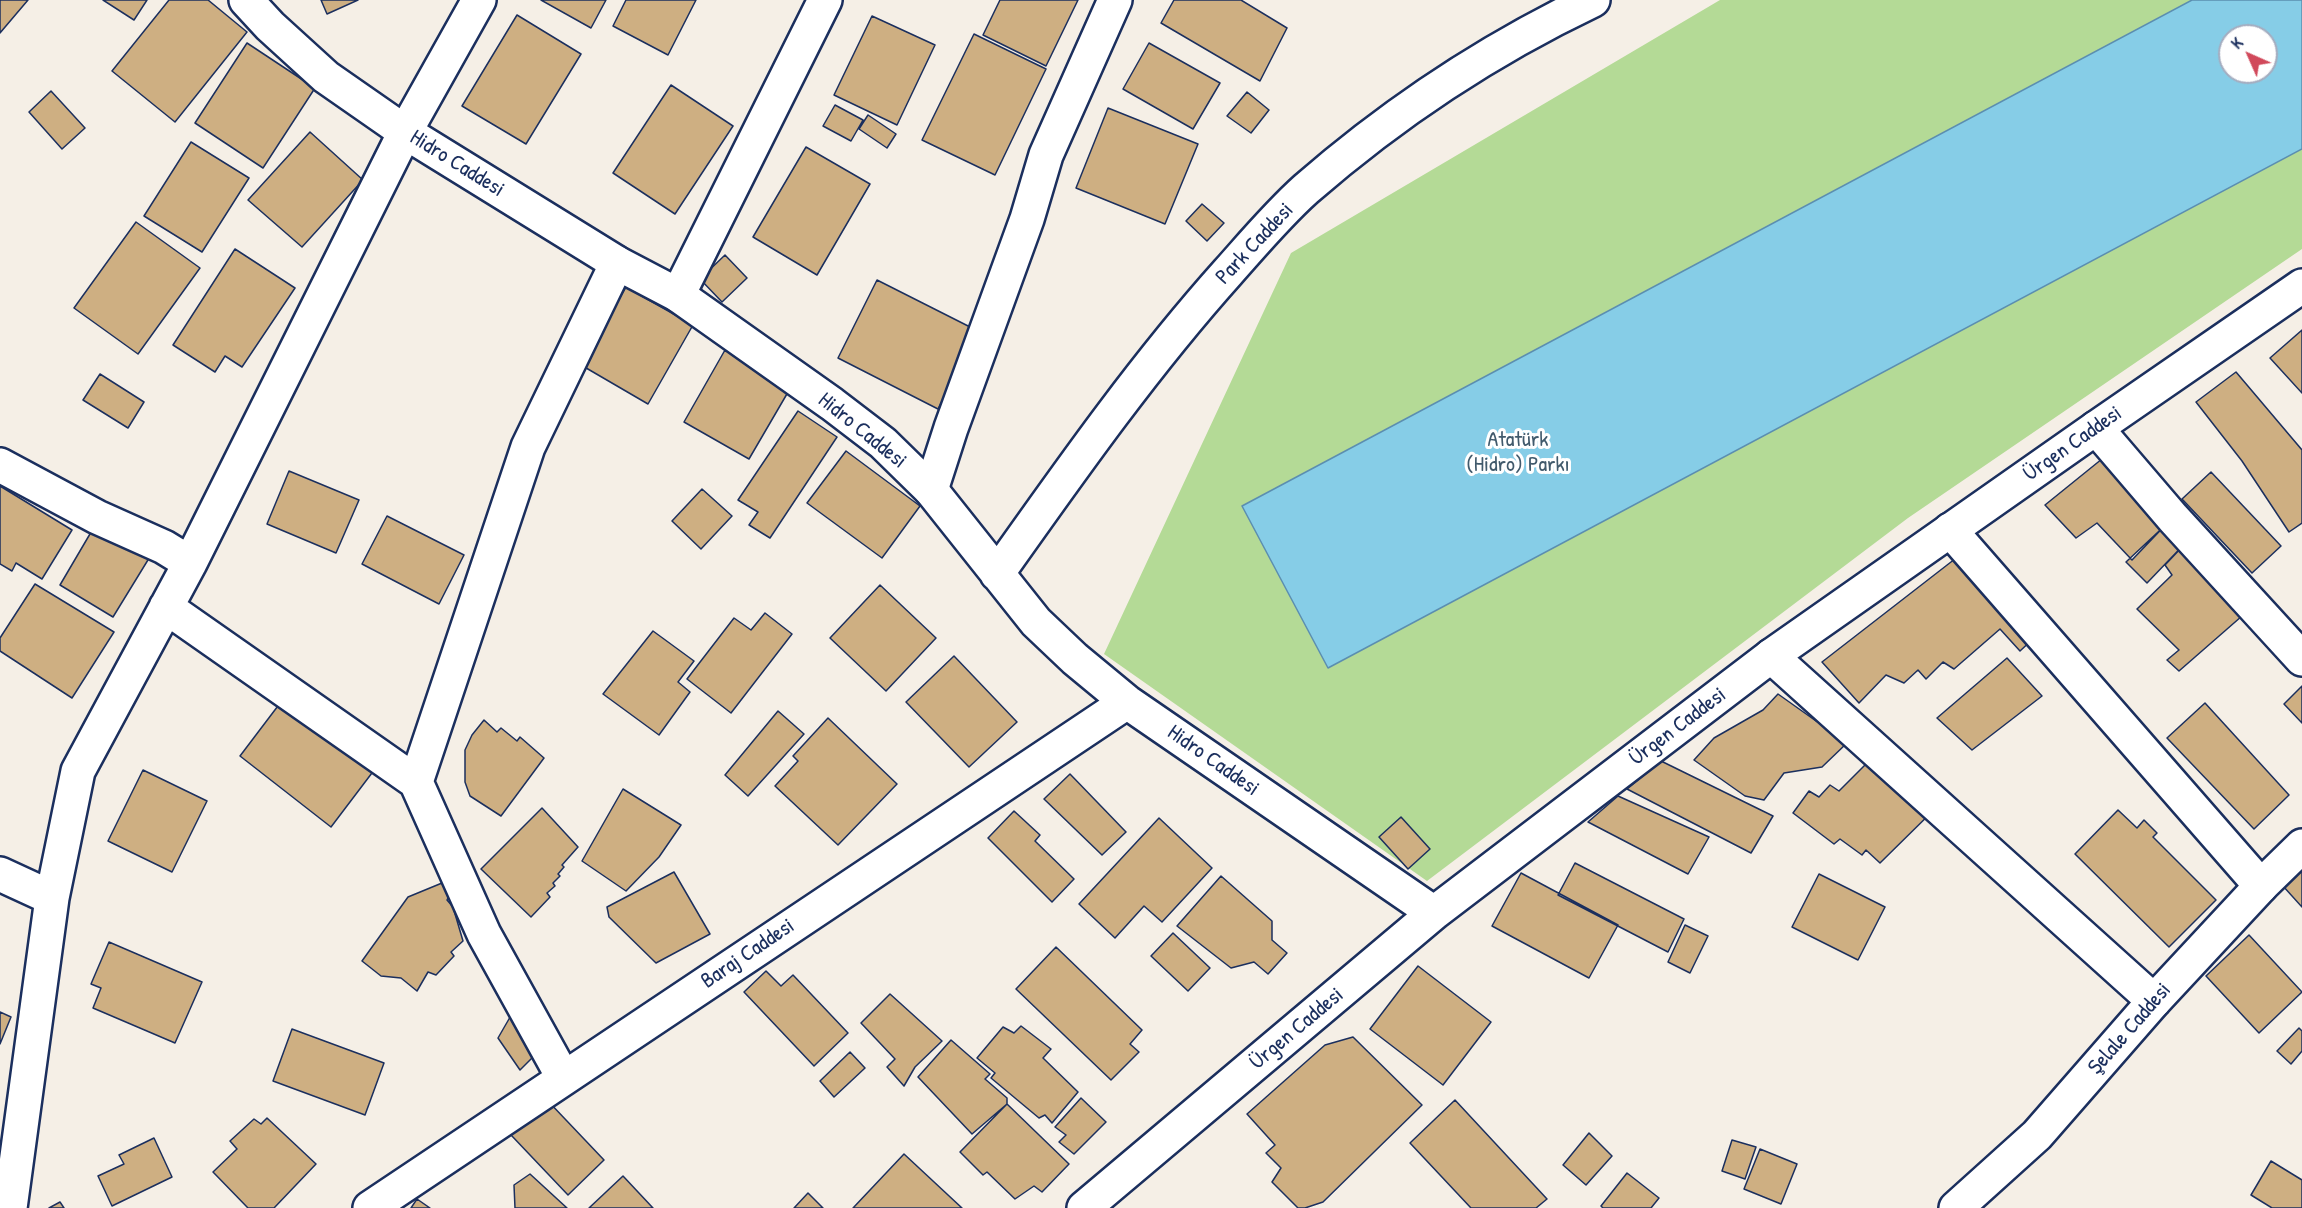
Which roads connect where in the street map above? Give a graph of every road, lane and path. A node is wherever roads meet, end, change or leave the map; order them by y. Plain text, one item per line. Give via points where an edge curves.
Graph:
1 (246, 0) edge
2 (480, 0) edge
3 (825, 0) edge
4 (1115, 0) edge
5 (1593, 0) edge
6 (1556, 7) edge
7 (405, 132) junction
8 (617, 263) junction
9 (2302, 286) edge
10 (678, 296) junction
11 (2096, 428) junction
12 (0, 465) edge
13 (931, 490) junction
14 (1950, 530) junction
15 (190, 563) junction
16 (997, 574) junction
17 (166, 607) junction
18 (1771, 656) junction
19 (2302, 659) edge
20 (1128, 702) junction
21 (416, 782) junction
22 (2302, 846) edge
23 (0, 874) edge
24 (2261, 886) junction
25 (52, 898) junction
26 (1434, 913) junction
27 (2154, 1000) junction
28 (563, 1077) junction
29 (10, 1208) edge
30 (370, 1208) edge
31 (1084, 1208) edge
32 (1956, 1208) edge

1 - 7 street, Hidro Caddesi via 326,77
2 - 7 street
3 - 10 street
4 - 13 street via 1046,154 1027,219
5 - 6 street, Park Caddesi
6 - 16 street, Park Caddesi via 1370,138 1305,190 1262,233 1163,346
7 - 8 street, Hidro Caddesi
7 - 15 street
8 - 10 street, Hidro Caddesi
8 - 21 street via 528,447
9 - 11 street, Ürgen Caddesi
10 - 13 street, Hidro Caddesi via 883,443
11 - 14 street, Ürgen Caddesi
11 - 19 street
12 - 15 street
13 - 16 street, Hidro Caddesi
14 - 18 street, Ürgen Caddesi
14 - 24 street
15 - 17 street
16 - 20 street, Hidro Caddesi via 1036,622
17 - 21 street
17 - 25 street via 78,771
18 - 26 street, Ürgen Caddesi
18 - 27 street
20 - 26 street, Hidro Caddesi
20 - 28 street, Baraj Caddesi
21 - 28 street via 484,934
22 - 24 street, Şelale Caddesi
23 - 25 street
24 - 27 street, Şelale Caddesi
25 - 29 street
26 - 31 street, Ürgen Caddesi
27 - 32 street, Şelale Caddesi via 2037,1135
28 - 30 street, Baraj Caddesi

